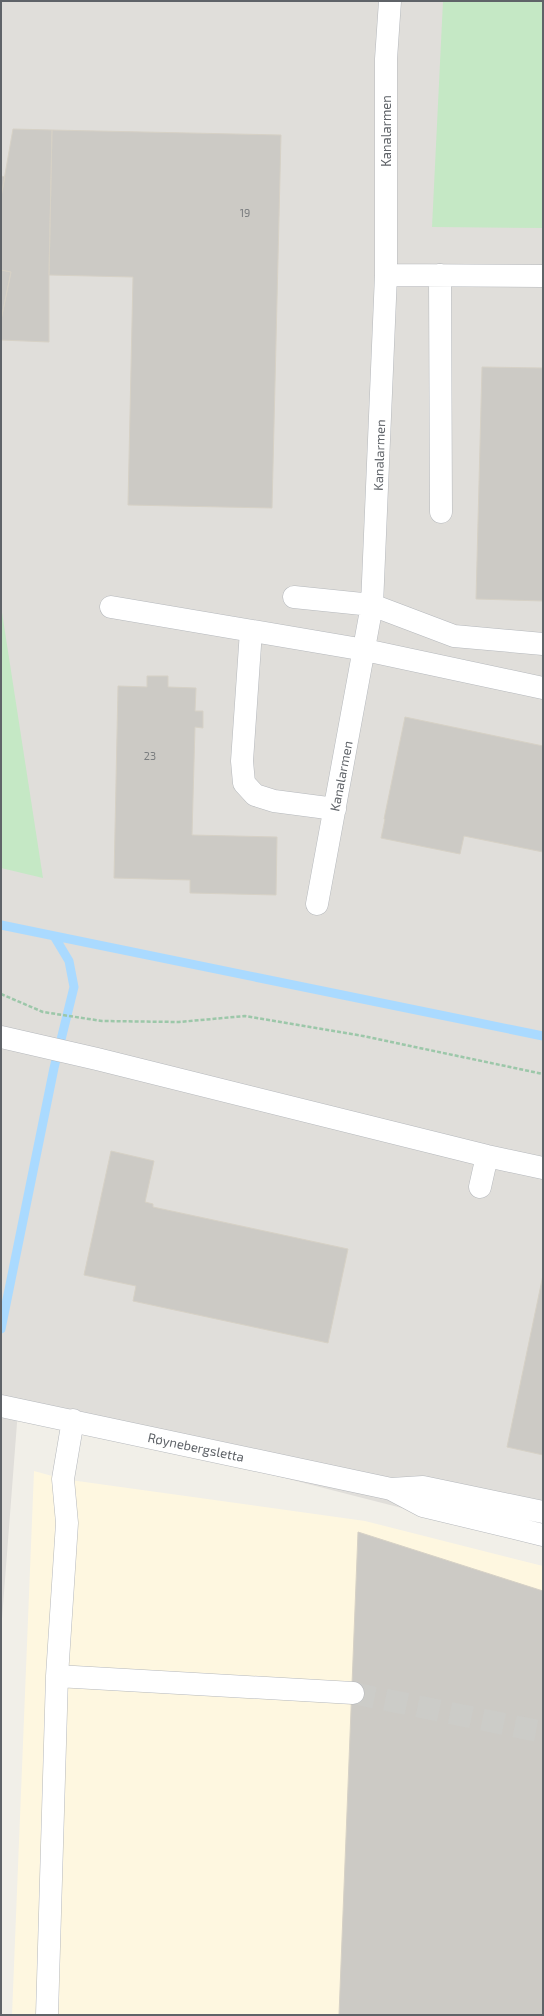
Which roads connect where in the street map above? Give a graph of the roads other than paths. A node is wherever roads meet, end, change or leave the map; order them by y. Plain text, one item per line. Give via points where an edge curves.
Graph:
1 (390, 1) edge
2 (386, 275) junction
3 (440, 275) junction
4 (543, 276) edge
5 (441, 512) dead end
6 (294, 597) dead end
7 (372, 605) junction
8 (111, 607) dead end
9 (251, 631) junction
10 (543, 644) edge
11 (365, 650) junction
12 (543, 688) edge
13 (335, 809) junction
14 (317, 904) dead end
15 (1, 1037) edge
16 (487, 1156) junction
17 (543, 1168) edge
18 (480, 1187) dead end
19 (1, 1406) edge
20 (73, 1420) junction
21 (391, 1489) junction
22 (543, 1512) edge
23 (543, 1535) edge
24 (57, 1676) junction
25 (353, 1693) tunnel mouth
26 (47, 2015) edge

1 - 2 street, Kanalarmen via 386,59
2 - 3 street
2 - 7 street, Kanalarmen
3 - 4 street
3 - 5 street
6 - 7 street
7 - 10 street via 454,636
7 - 11 street, Kanalarmen
8 - 9 street
9 - 11 street
9 - 13 street via 242,761 244,783 255,795 274,801
11 - 12 street
11 - 13 street, Kanalarmen
13 - 14 street, Kanalarmen
15 - 16 street
16 - 17 street
16 - 18 street
19 - 20 street, Røynebergsletta
20 - 21 street, Røynebergsletta
20 - 24 street via 63,1480 67,1523
21 - 22 street, Røynebergsletta via 423,1487
21 - 23 street, Røynebergsletta via 423,1506
24 - 25 street
24 - 26 street

